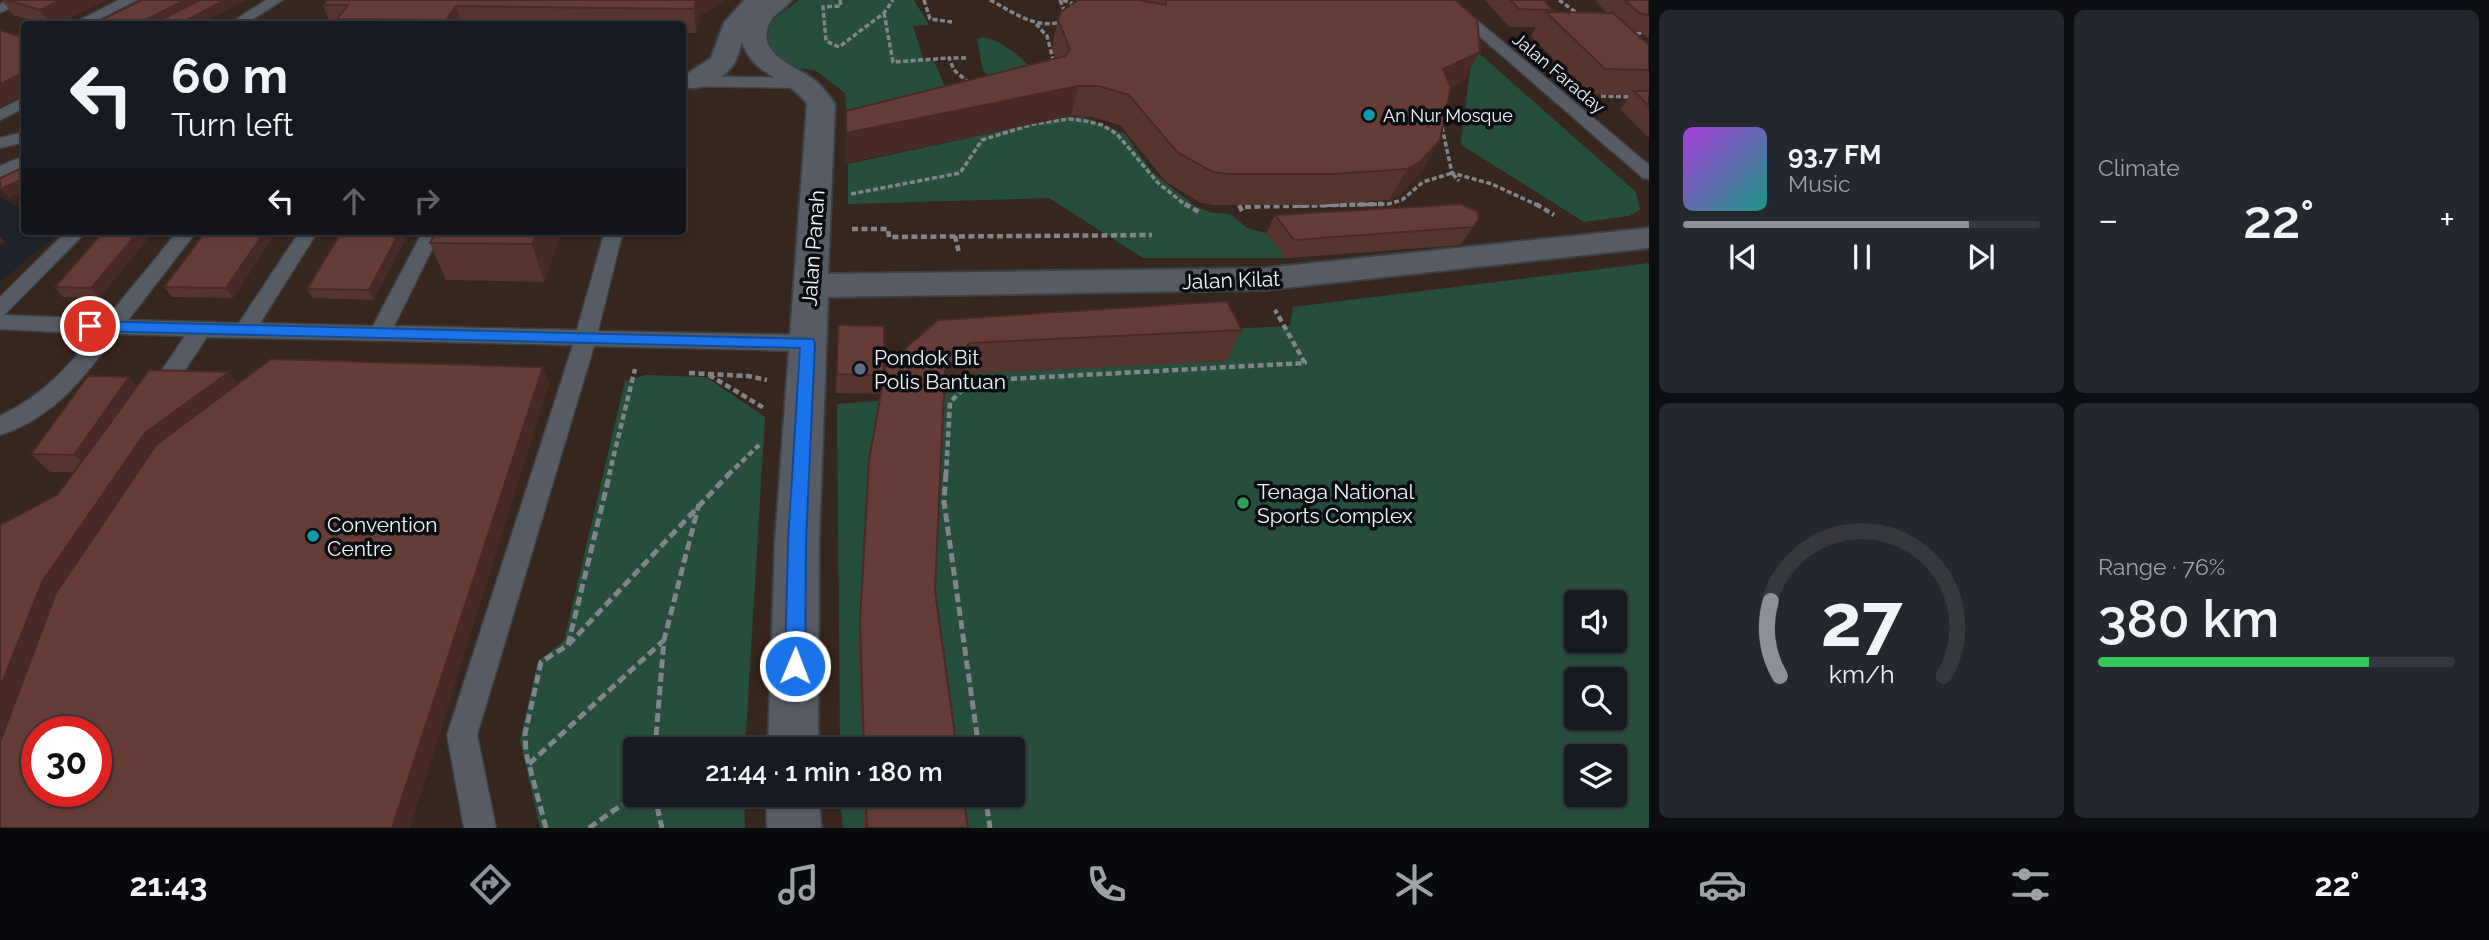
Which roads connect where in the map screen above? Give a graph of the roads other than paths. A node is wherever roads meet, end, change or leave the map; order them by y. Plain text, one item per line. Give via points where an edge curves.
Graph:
1 (20, 0) edge
2 (130, 0) edge
3 (276, 0) edge
4 (757, 0) edge
5 (780, 0) edge
6 (1445, 0) edge
7 (0, 9) edge
8 (85, 21) edge
9 (241, 21) edge
10 (687, 81) edge
11 (802, 83) junction
12 (21, 104) edge
13 (0, 115) edge
14 (21, 138) edge
15 (0, 143) edge
16 (21, 162) edge
17 (0, 173) edge
18 (1649, 174) edge
19 (74, 235) edge
20 (185, 235) edge
21 (306, 235) edge
22 (430, 235) edge
23 (613, 235) edge
24 (1649, 238) edge
25 (810, 286) junction
26 (0, 309) edge
27 (0, 322) edge
28 (113, 327) junction
29 (201, 329) junction
30 (246, 330) junction
31 (380, 332) junction
32 (584, 338) junction
33 (807, 343) junction
34 (145, 412) edge
35 (0, 426) edge
36 (793, 737) edge
37 (793, 807) edge
38 (480, 828) edge
39 (794, 828) edge

1 - 7 lane
2 - 8 lane
3 - 9 lane
4 - 10 street via 736,23 722,62
5 - 11 street, Jalan Panah via 757,22 755,44 771,66
6 - 18 lane, Jalan Faraday
10 - 11 lane
11 - 25 street, Jalan Panah via 821,104
12 - 13 lane
14 - 15 lane
16 - 17 lane
19 - 26 lane
20 - 28 lane
21 - 30 lane
22 - 31 lane
23 - 32 lane
24 - 25 street, Jalan Kilat via 1266,279
25 - 33 street, Jalan Panah
27 - 28 lane
28 - 29 lane
28 - 35 lane via 67,383 34,410
29 - 30 lane
29 - 34 lane
30 - 31 lane
31 - 32 lane
32 - 33 lane
32 - 38 lane via 462,734
33 - 36 street, Jalan Panah
37 - 39 street

